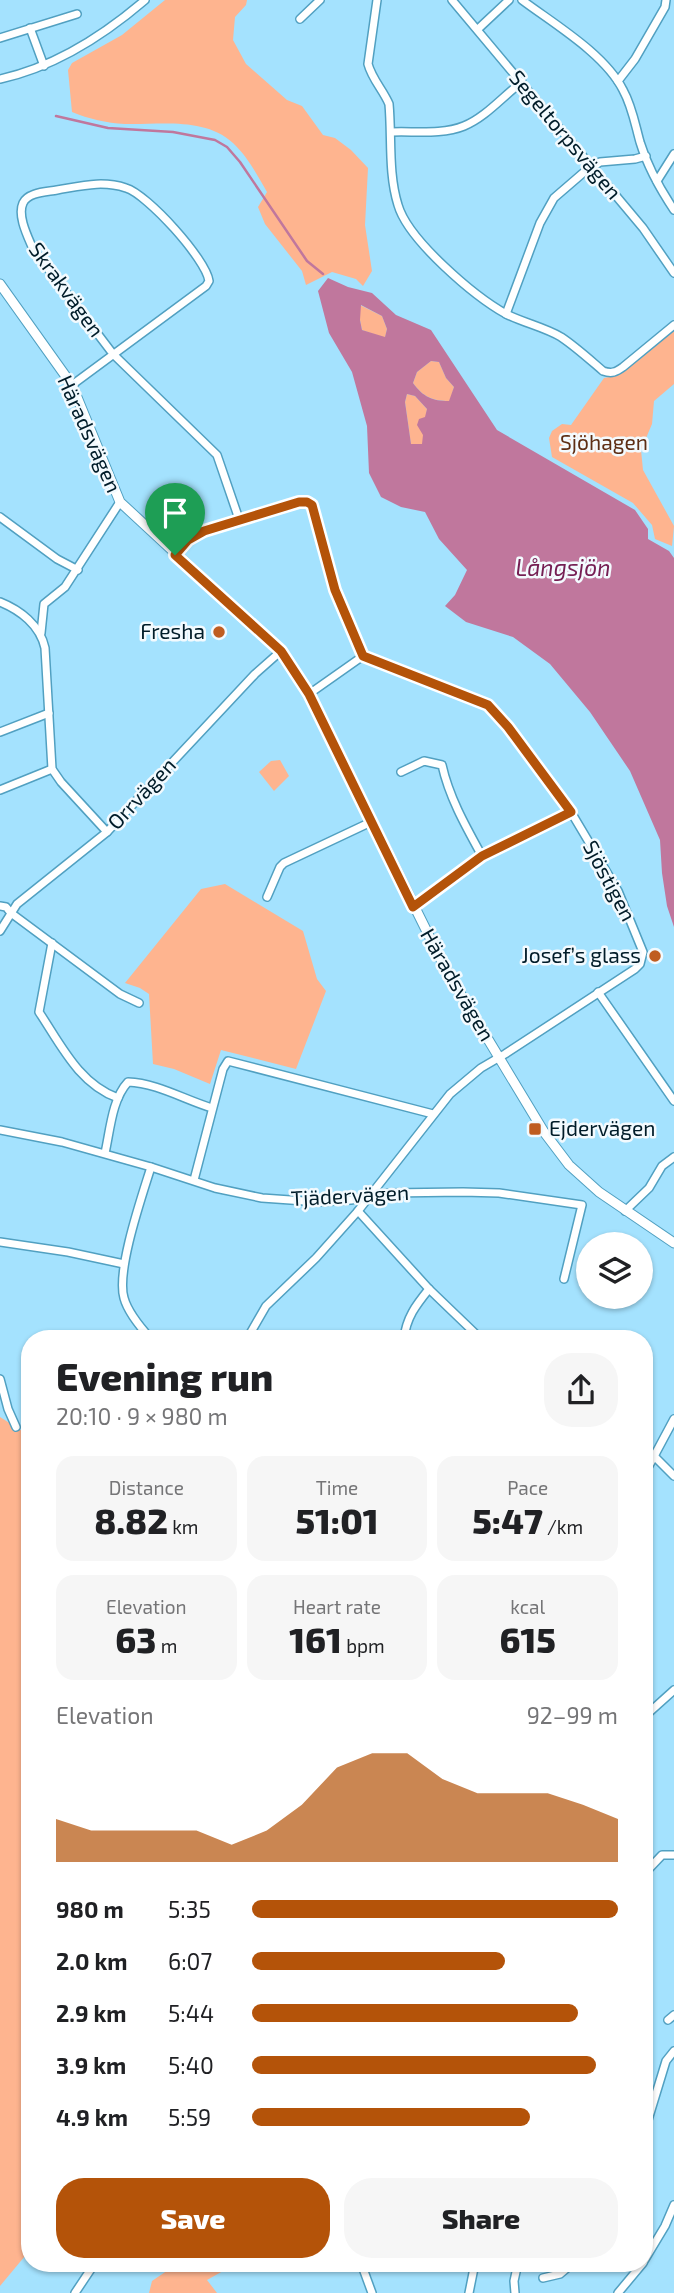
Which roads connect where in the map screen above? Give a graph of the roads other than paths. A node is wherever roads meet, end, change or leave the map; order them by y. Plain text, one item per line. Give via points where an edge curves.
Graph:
1 (145, 0) edge
2 (320, 0) edge
3 (377, 0) edge
4 (452, 0) edge
5 (509, 0) edge
6 (522, 0) edge
7 (666, 0) edge
8 (76, 15) dead end
9 (300, 19) dead end
10 (30, 28) junction
11 (478, 29) junction
12 (0, 38) edge
13 (44, 66) junction
14 (0, 79) edge
15 (618, 81) junction
16 (522, 82) junction
17 (391, 132) junction
18 (674, 154) edge
19 (646, 156) junction
20 (593, 167) junction
21 (657, 181) junction
22 (674, 210) edge
23 (674, 273) edge
24 (0, 284) edge
25 (506, 313) junction
26 (674, 325) edge
27 (113, 354) junction
28 (72, 385) junction
29 (120, 502) junction
30 (0, 517) edge
31 (240, 522) junction
32 (175, 555) junction
33 (78, 570) junction
34 (0, 602) edge
35 (41, 634) junction
36 (281, 651) junction
37 (363, 656) junction
38 (309, 694) junction
39 (49, 713) junction
40 (0, 732) edge
41 (52, 769) junction
42 (401, 772) dead end
43 (0, 790) edge
44 (571, 812) junction
45 (371, 822) junction
46 (107, 832) junction
47 (482, 856) junction
48 (267, 897) dead end
49 (0, 906) edge
50 (413, 907) junction
51 (12, 913) junction
52 (0, 931) edge
53 (52, 943) junction
54 (598, 992) junction
55 (139, 1003) dead end
56 (499, 1058) junction
57 (118, 1098) junction
58 (674, 1101) edge
59 (212, 1108) junction
60 (433, 1114) junction
61 (0, 1130) edge
62 (105, 1153) junction
63 (674, 1157) edge
64 (151, 1167) junction
65 (194, 1180) junction
66 (370, 1196) junction
67 (358, 1211) junction
68 (625, 1211) junction
69 (0, 1242) edge
70 (674, 1243) edge
71 (124, 1264) junction
72 (565, 1279) dead end
73 (429, 1289) junction
74 (144, 1330) edge
75 (252, 1330) edge
76 (406, 1330) edge
77 (472, 1330) edge
78 (0, 1379) edge
79 (674, 1419) edge
80 (16, 1427) dead end
81 (655, 1457) junction
82 (653, 1460) edge
83 (674, 1476) edge
84 (674, 1690) edge
85 (653, 1708) edge
86 (674, 1855) edge
87 (653, 1865) edge
88 (674, 2052) edge
89 (653, 2104) edge
90 (674, 2205) edge
91 (653, 2246) edge
92 (89, 2272) edge
93 (364, 2272) edge
94 (473, 2272) edge
95 (516, 2272) edge
96 (562, 2272) edge
97 (635, 2272) edge
98 (543, 2278) dead end
99 (75, 2293) edge
100 (372, 2293) edge
101 (469, 2293) edge
102 (515, 2293) edge
103 (618, 2293) edge

1 - 13 street via 95,40
2 - 9 street
3 - 17 street via 368,64 389,104
4 - 11 street, Segeltorpsvägen
5 - 11 street
6 - 15 street via 595,55
7 - 15 street
8 - 10 street
10 - 12 street
10 - 13 street
11 - 16 street, Segeltorpsvägen
13 - 14 street
15 - 19 street
16 - 17 street via 463,127
16 - 20 street, Segeltorpsvägen
17 - 25 street via 392,179 405,222 466,288
18 - 21 street
19 - 20 street
19 - 21 street
20 - 23 street, Segeltorpsvägen
20 - 25 street via 554,198 546,211
21 - 22 street
24 - 28 street, Häradsvägen
25 - 26 street via 559,336 609,373
27 - 27 street, Skrakvägen via 206,286 209,277 198,255 136,192 93,183 33,195 22,210 33,249
27 - 28 street, Skrakvägen
27 - 31 street via 217,455
28 - 29 street, Häradsvägen
29 - 32 street, Häradsvägen
29 - 33 street
30 - 33 street
31 - 32 street via 204,531
31 - 37 street via 299,502 312,505 335,590
32 - 36 street, Häradsvägen
33 - 35 street via 44,604
34 - 35 street via 16,608
35 - 39 street
36 - 38 street, Häradsvägen
36 - 46 street, Orrvägen
37 - 38 street
37 - 44 street, Sjöstigen via 488,705
38 - 45 street, Häradsvägen
39 - 40 street
39 - 41 street
41 - 43 street
41 - 46 street
42 - 47 street via 424,761 442,765
44 - 47 street
44 - 54 street, Sjöstigen via 618,891 643,952 635,969
45 - 48 street via 284,863
45 - 50 street, Häradsvägen
46 - 51 street, Orrvägen via 17,904
47 - 50 street
49 - 51 street
50 - 56 street, Häradsvägen
51 - 52 street, Orrvägen
51 - 53 street
53 - 55 street
53 - 57 street via 39,1012 83,1076
54 - 56 street, Sjöstigen
54 - 58 street
56 - 60 street via 456,1087
56 - 68 street, Häradsvägen via 559,1153
57 - 59 street via 121,1088 134,1082
57 - 62 street
59 - 60 street via 225,1063 234,1061
59 - 65 street
60 - 66 street
61 - 62 street, Tjädervägen
62 - 64 street, Tjädervägen
63 - 68 street
64 - 65 street, Tjädervägen
64 - 71 street
65 - 66 street, Tjädervägen via 289,1201
66 - 67 street
66 - 72 street, Tjädervägen via 499,1193 582,1205
67 - 73 street
67 - 75 street via 266,1306
68 - 70 street, Häradsvägen
69 - 71 street
71 - 74 street via 122,1286 127,1306
73 - 76 street via 411,1312
73 - 77 street
78 - 80 street
79 - 81 street
81 - 82 street
81 - 83 street
84 - 85 street
86 - 87 street via 662,1856
88 - 89 street via 666,2061
90 - 91 street
92 - 99 street
93 - 100 street
94 - 101 street
95 - 102 street
96 - 98 street
97 - 103 street

